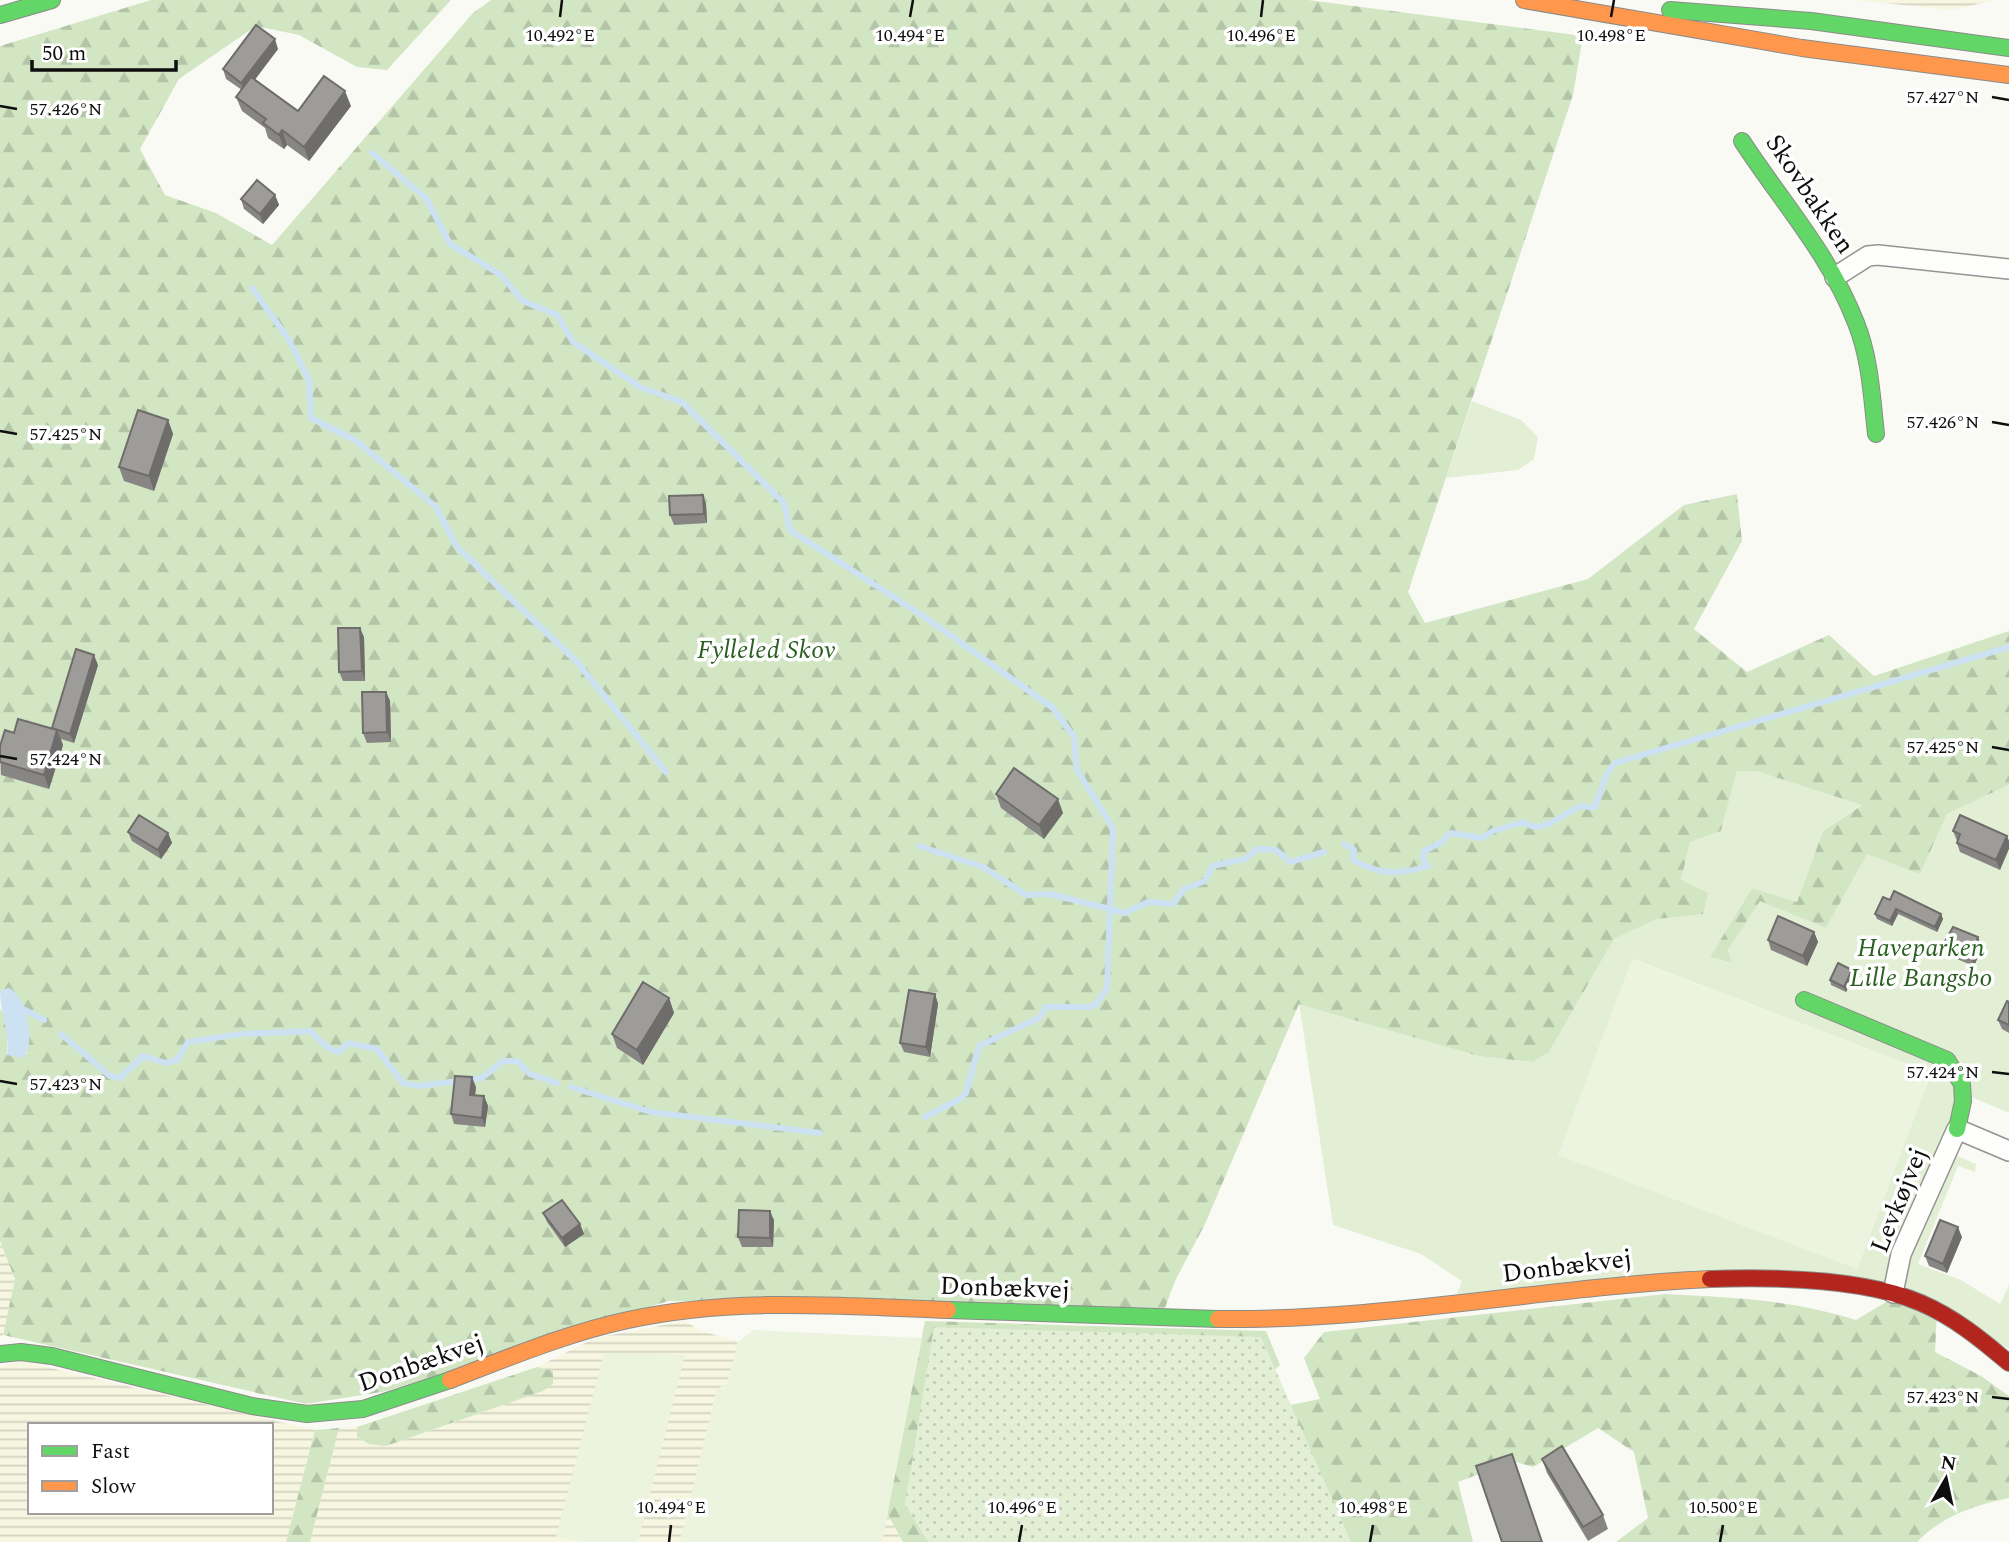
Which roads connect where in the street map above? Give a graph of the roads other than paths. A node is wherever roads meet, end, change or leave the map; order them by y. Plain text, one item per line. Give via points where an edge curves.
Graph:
1 (52, 0) edge
2 (1524, 0) edge
3 (1591, 9) junction
4 (0, 15) edge
5 (2009, 48) edge
6 (2009, 75) edge
7 (1742, 141) dead end
8 (2009, 269) edge
9 (1835, 277) junction
10 (1876, 434) dead end
11 (1804, 1000) dead end
12 (1957, 1129) junction
13 (2009, 1150) edge
14 (1892, 1293) junction
15 (0, 1354) edge
16 (2009, 1363) edge

1 - 4 street
2 - 3 street
3 - 5 street via 1632,6 1811,22
3 - 6 street via 1804,48
7 - 9 street, Skovbakken
8 - 9 street, Skovbakken via 1878,255 1868,256
9 - 10 street, Skovbakken via 1857,324
11 - 12 street, Levkøjvej via 1947,1060 1959,1070 1964,1081
12 - 13 street, Levkøjvej
12 - 14 street, Levkøjvej via 1901,1254
14 - 15 street, Donbækvej via 1755,1279 1660,1279 1392,1311 1281,1319 809,1305 658,1314 596,1326 406,1397 352,1412 305,1414 248,1405 52,1356
14 - 16 street, Donbækvej via 1934,1309

